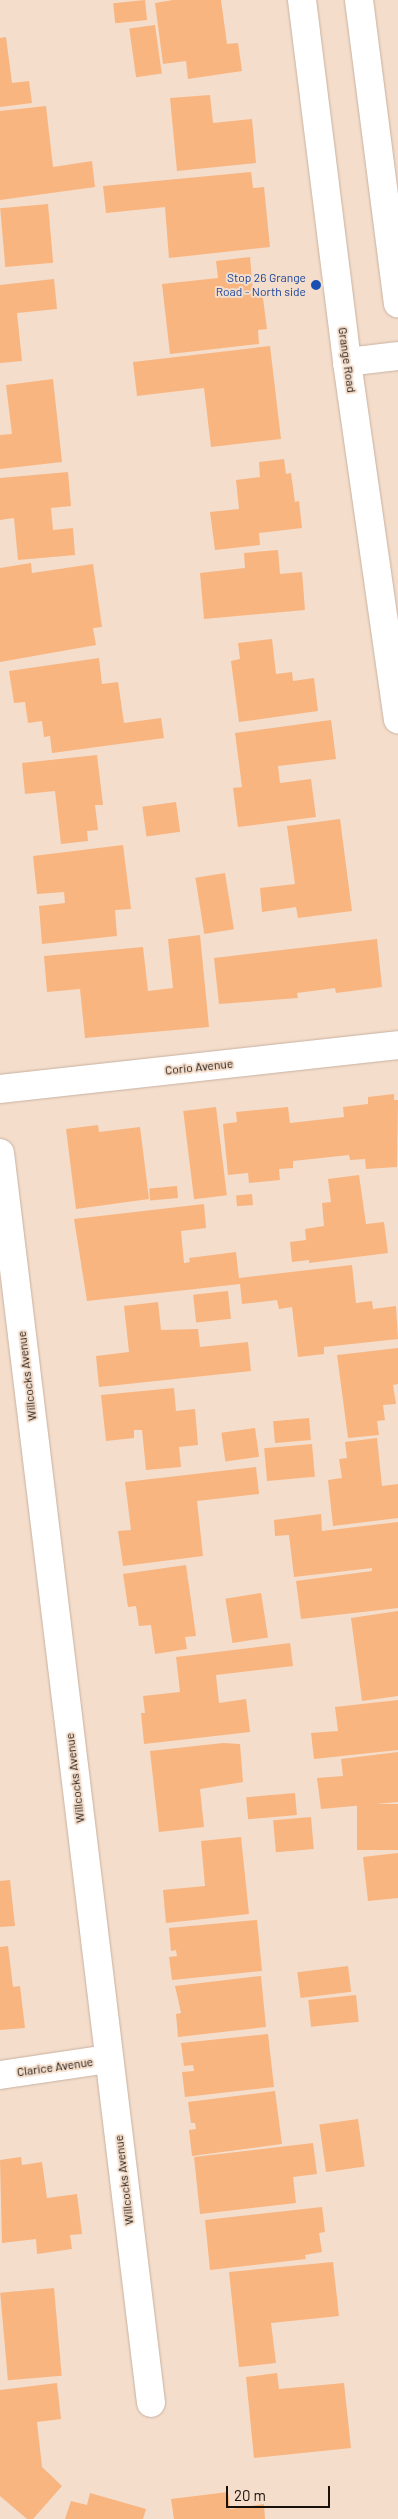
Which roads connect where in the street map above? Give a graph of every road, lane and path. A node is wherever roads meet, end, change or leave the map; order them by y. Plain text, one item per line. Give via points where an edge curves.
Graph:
1 (302, 0) edge
2 (359, 0) edge
3 (398, 304) edge
4 (398, 356) edge
5 (347, 362) junction
6 (398, 719) edge
7 (398, 1045) edge
8 (0, 1089) edge
9 (0, 1153) edge
10 (109, 2060) junction
11 (0, 2075) edge
12 (151, 2403) dead end

1 - 5 street, Grange Road
2 - 3 street
4 - 5 street
5 - 6 street, Grange Road
7 - 8 street, Corio Avenue
9 - 10 street, Willcocks Avenue
10 - 11 street, Clarice Avenue
10 - 12 street, Willcocks Avenue

